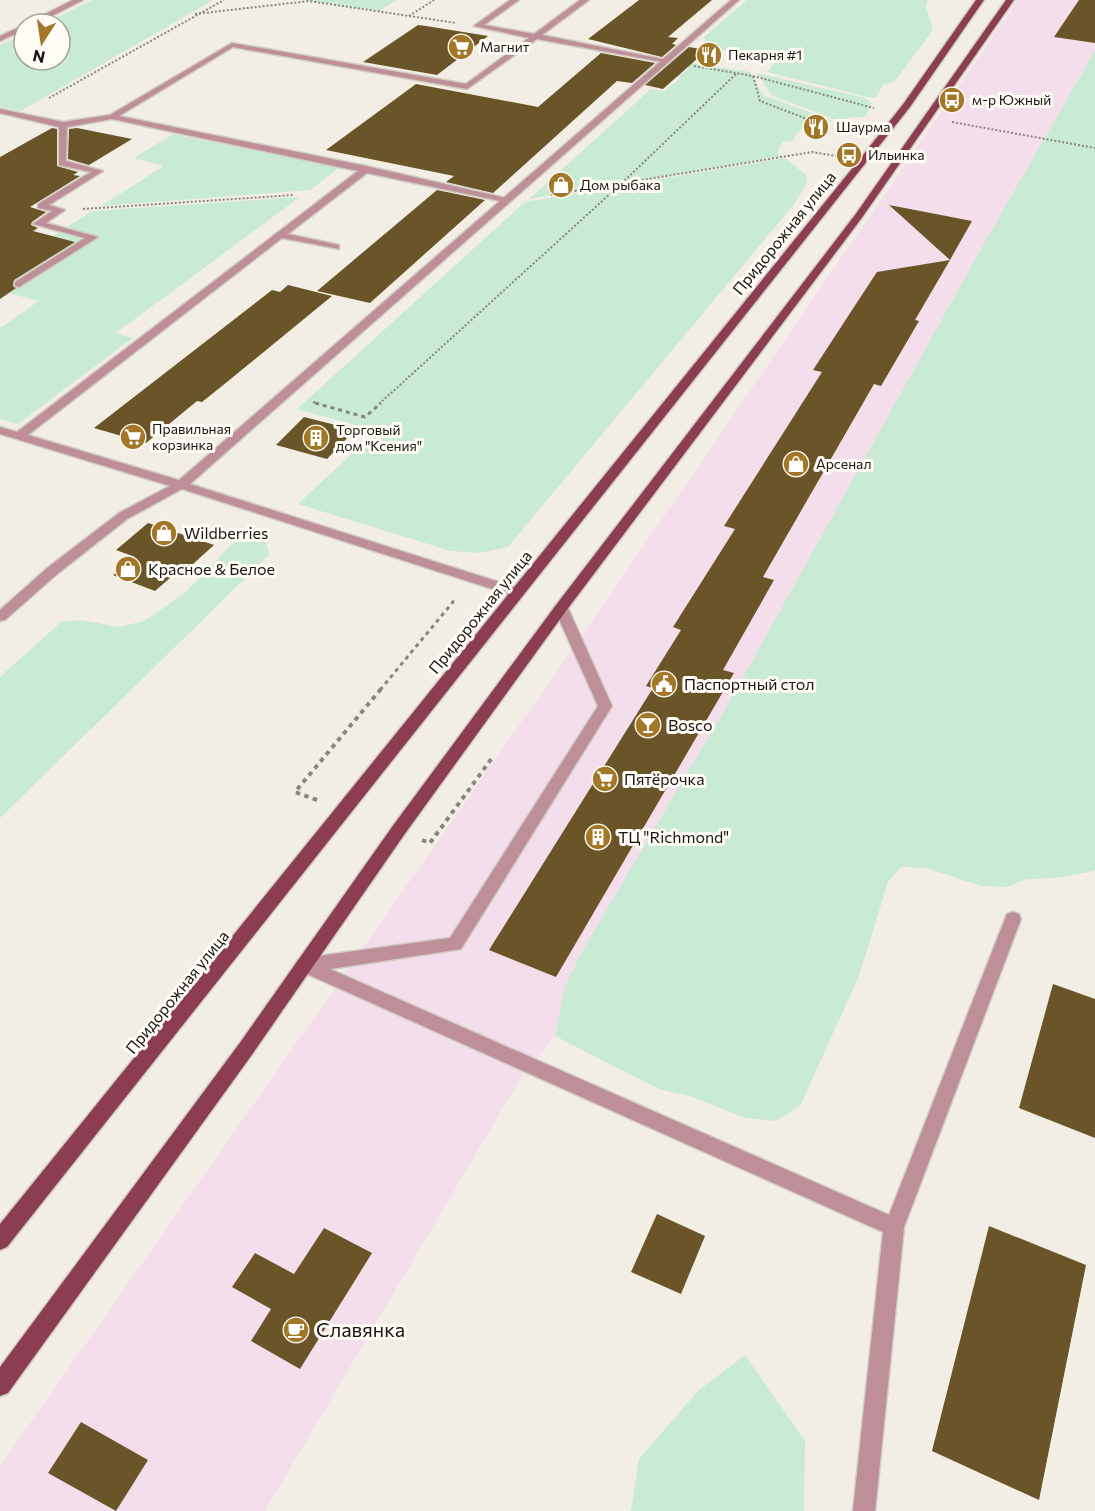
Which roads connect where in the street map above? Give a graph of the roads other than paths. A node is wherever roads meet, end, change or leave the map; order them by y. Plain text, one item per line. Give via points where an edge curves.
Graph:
1 (79, 0) edge
2 (515, 0) edge
3 (585, 0) edge
4 (735, 0) edge
5 (980, 0) edge
6 (1010, 0) edge
7 (54, 12) edge
8 (534, 38) junction
9 (663, 60) junction
10 (0, 111) edge
11 (112, 117) junction
12 (63, 125) junction
13 (366, 169) junction
14 (505, 199) junction
15 (280, 235) junction
16 (336, 246) dead end
17 (19, 284) dead end
18 (1, 432) edge
19 (19, 435) junction
20 (181, 485) junction
21 (516, 592) junction
22 (561, 608) junction
23 (0, 617) edge
24 (1013, 919) dead end
25 (304, 965) junction
26 (894, 1227) junction
27 (0, 1240) edge
28 (0, 1385) edge
29 (864, 1511) edge

1 - 7 street
2 - 8 street via 478,26
3 - 8 street
4 - 9 street
5 - 21 main road, Придорожная улица via 866,158
6 - 22 main road via 858,217
8 - 9 street
8 - 11 street via 467,87 232,45
9 - 14 street
10 - 12 street
11 - 12 street
11 - 13 street
12 - 17 street via 62,163 99,171 41,206 60,210 38,224 93,237
13 - 14 street
13 - 15 street
14 - 20 street
15 - 16 street
15 - 19 street
18 - 19 street
19 - 20 street
20 - 21 street
20 - 23 street via 123,516
21 - 27 main road, Придорожная улица
22 - 25 main road
22 - 25 street via 605,706 455,944
24 - 26 street
25 - 26 street
25 - 28 main road
26 - 29 street

